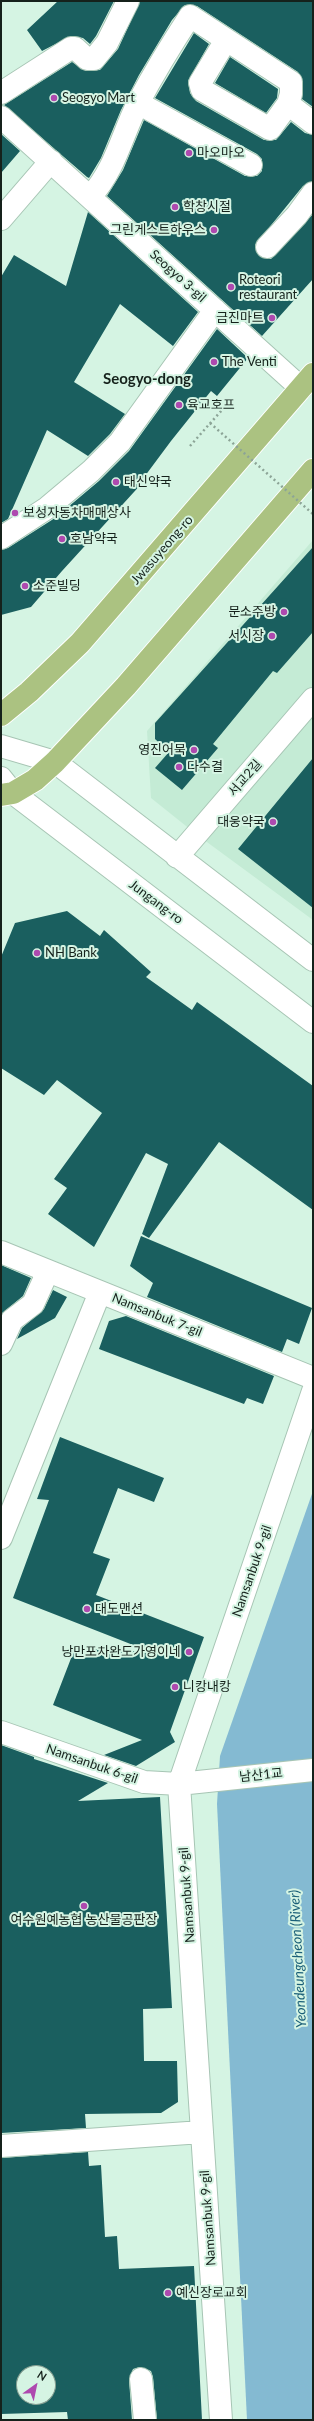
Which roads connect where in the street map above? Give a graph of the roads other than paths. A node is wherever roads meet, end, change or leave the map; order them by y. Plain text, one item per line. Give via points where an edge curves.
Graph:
1 (128, 1) edge
2 (226, 40) junction
3 (1, 93) edge
4 (138, 103) junction
5 (288, 104) junction
6 (1, 117) edge
7 (313, 123) edge
8 (50, 161) junction
9 (251, 166) dead end
10 (313, 193) edge
11 (90, 197) junction
12 (1, 219) edge
13 (267, 247) dead end
14 (215, 310) junction
15 (307, 381) edge
16 (313, 470) edge
17 (1, 538) edge
18 (313, 699) edge
19 (1, 715) edge
20 (1, 746) edge
21 (55, 762) junction
22 (5, 789) edge
23 (177, 857) junction
24 (313, 960) edge
25 (313, 1022) edge
26 (1, 1252) edge
27 (48, 1271) junction
28 (100, 1292) junction
29 (8, 1315) edge
30 (1, 1344) edge
31 (313, 1378) edge
32 (313, 1391) edge
33 (7, 1508) edge
34 (1, 1538) edge
35 (1, 1732) edge
36 (313, 1770) edge
37 (210, 1780) joint
38 (179, 1784) junction
39 (202, 2132) junction
40 (1, 2146) edge
41 (142, 2379) dead end
42 (145, 2420) edge
43 (220, 2420) edge

1 - 3 street via 107,43 94,59 87,59 75,48 70,48
2 - 4 street via 190,16
2 - 5 street via 291,82 292,94
2 - 5 street via 200,84 202,90 270,129
4 - 9 street
4 - 11 street via 119,152 100,186
5 - 7 street
6 - 8 street, Seogyo 3-gil
8 - 11 street, Seogyo 3-gil
8 - 12 street
10 - 13 street via 297,215
11 - 14 street, Seogyo 3-gil
14 - 15 street, Seogyo 3-gil
14 - 17 street via 120,442 91,471 47,508
15 - 19 main road, Jwasuyeong-ro via 80,643
16 - 21 main road via 126,686
18 - 23 street, 서교2길
20 - 21 street
21 - 22 main road via 35,780
21 - 23 street
22 - 25 street, Jungang-ro
23 - 24 street
26 - 27 street, Namsanbuk 7-gil
27 - 28 street, Namsanbuk 7-gil
27 - 29 street via 34,1304
28 - 31 street, Namsanbuk 7-gil
28 - 33 street
29 - 30 street
32 - 38 street, Namsanbuk 9-gil
33 - 34 street
35 - 38 street, Namsanbuk 6-gil via 144,1782
36 - 37 street, 남산1교
37 - 38 street, Namsanbuk 6-gil
38 - 39 street, Namsanbuk 9-gil
39 - 40 street
39 - 43 street, Namsanbuk 9-gil
41 - 42 street

